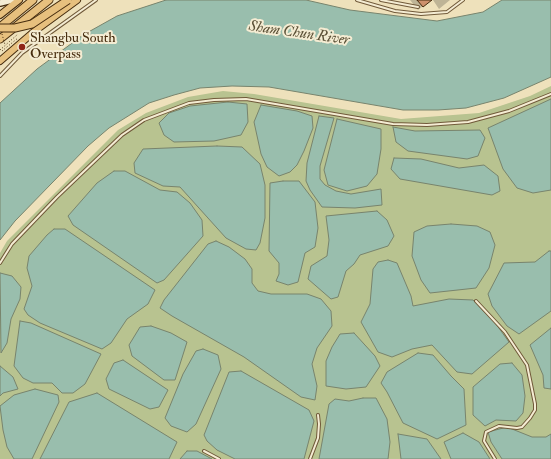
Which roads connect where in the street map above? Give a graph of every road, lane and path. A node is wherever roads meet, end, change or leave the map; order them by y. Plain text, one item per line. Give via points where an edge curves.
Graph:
1 (12, 0) edge
2 (19, 0) edge
3 (32, 0) edge
4 (49, 0) edge
5 (68, 0) edge
6 (77, 0) edge
7 (96, 0) edge
8 (357, 0) edge
9 (381, 0) edge
10 (463, 0) edge
11 (0, 3) edge
12 (418, 7) dead end
13 (0, 15) edge
14 (0, 31) edge
15 (21, 31) dead end
16 (20, 36) dead end
17 (5, 45) junction
18 (0, 50) edge
19 (0, 53) edge
20 (0, 60) edge
21 (0, 76) edge
22 (551, 94) edge
23 (0, 263) edge
24 (476, 301) dead end
25 (318, 415) dead end
26 (204, 451) dead end
27 (219, 459) edge
28 (310, 459) edge
29 (495, 459) edge

1 - 11 main road
2 - 13 main road
3 - 14 highway
4 - 14 highway
5 - 14 highway, bridge via 32,24
6 - 20 main road
7 - 21 lane via 22,54
8 - 10 lane via 395,11 421,14 447,12
9 - 12 lane
14 - 17 path, bridge
15 - 17 path
16 - 19 path
17 - 18 path
22 - 23 lane via 468,122 427,125 393,124 246,99 189,103 144,120 122,135 12,244
24 - 29 lane via 505,332 527,365 535,404 535,410 522,427 499,426 486,432 484,441
25 - 28 lane via 318,438
26 - 27 lane

